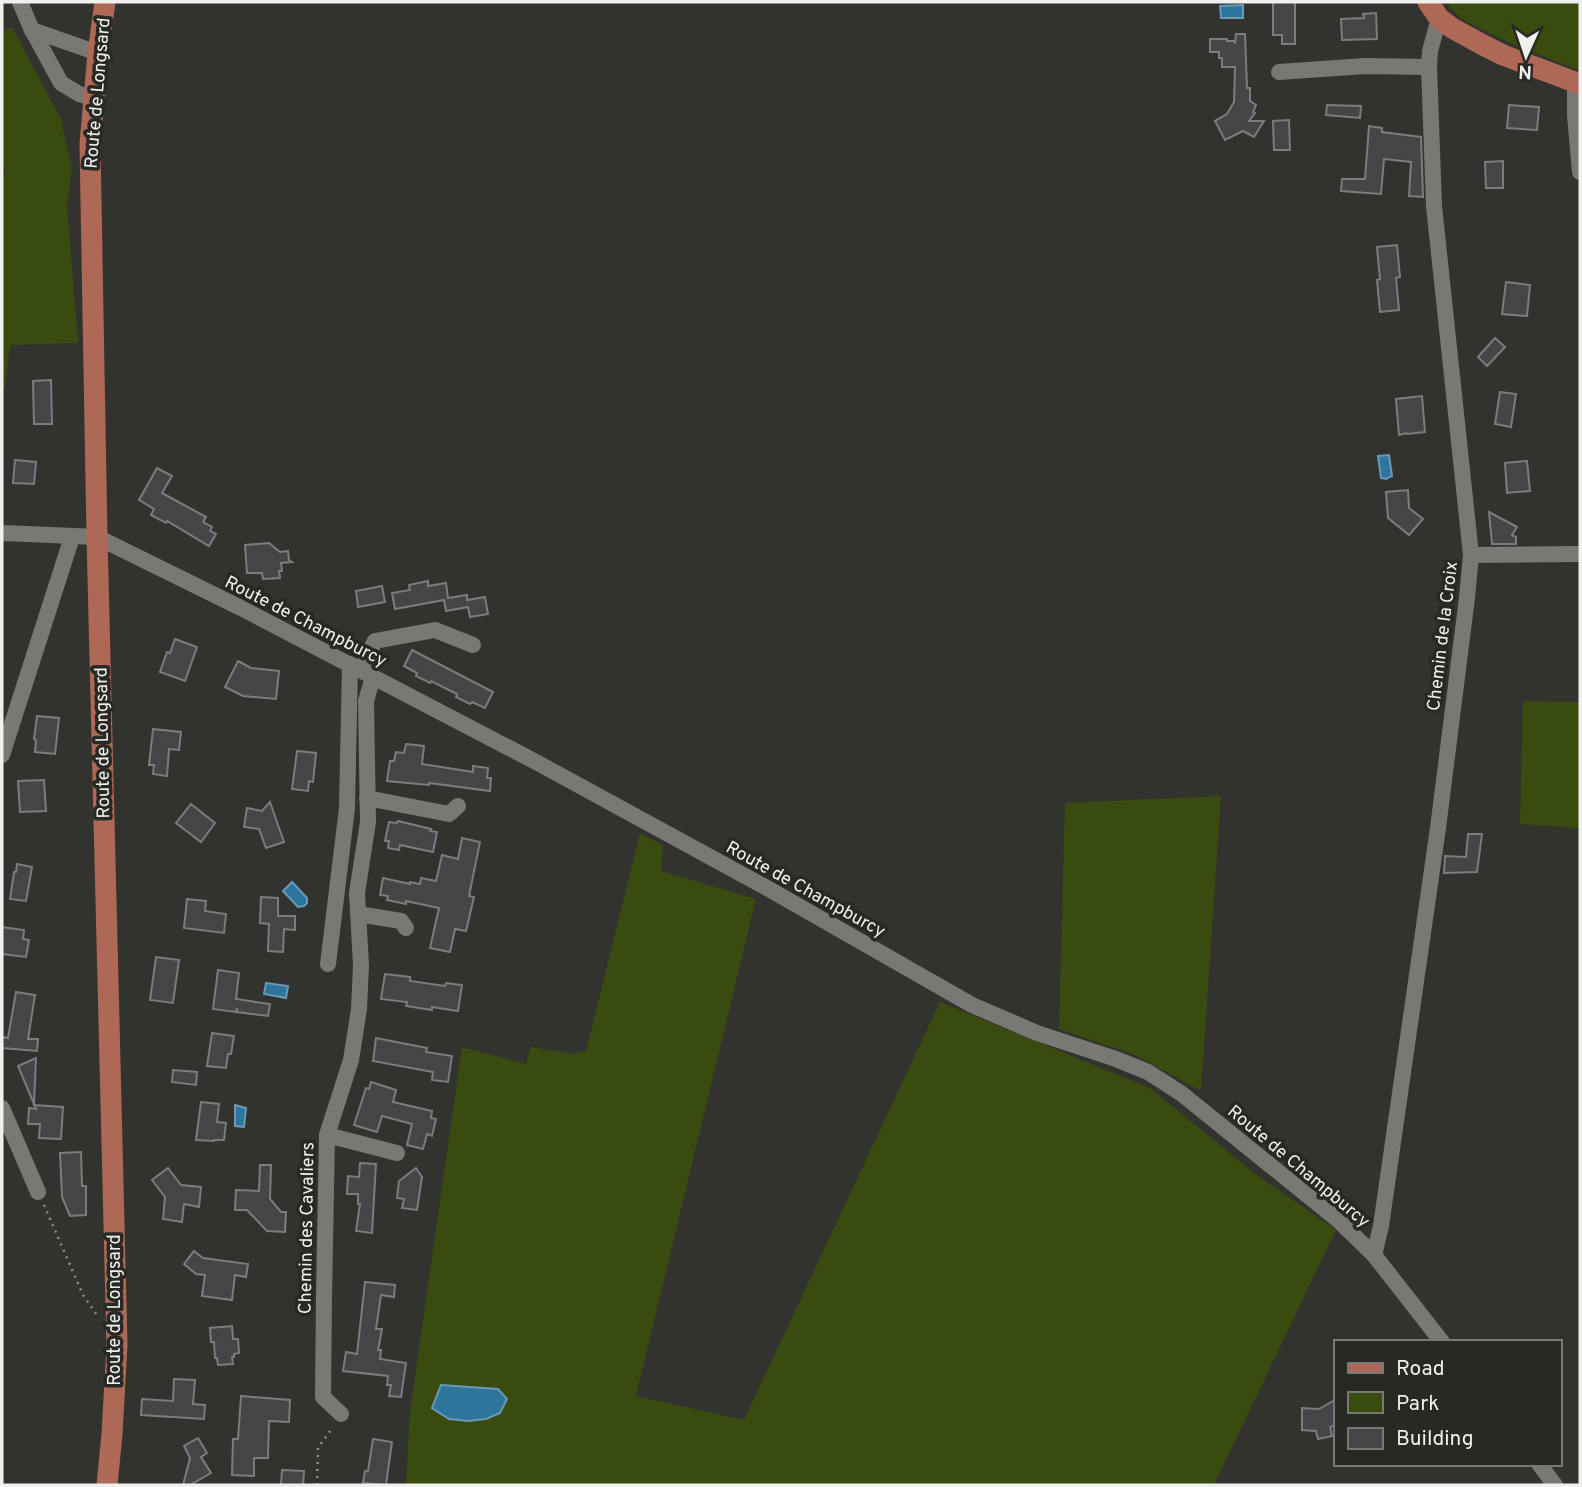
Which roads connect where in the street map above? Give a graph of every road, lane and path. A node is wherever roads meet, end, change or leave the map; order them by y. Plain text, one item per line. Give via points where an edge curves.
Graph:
1 (20, 2) edge
2 (105, 2) edge
3 (1433, 10) edge
4 (32, 30) junction
5 (98, 53) junction
6 (1429, 66) junction
7 (1279, 72) dead end
8 (1578, 83) edge
9 (94, 98) junction
10 (1580, 172) edge
11 (2, 533) edge
12 (72, 537) junction
13 (97, 537) junction
14 (1580, 554) edge
15 (1471, 555) junction
16 (473, 645) dead end
17 (361, 670) junction
18 (2, 755) edge
19 (368, 798) junction
20 (458, 806) dead end
21 (358, 914) junction
22 (407, 928) dead end
23 (328, 964) dead end
24 (2, 1108) edge
25 (327, 1135) junction
26 (397, 1153) dead end
27 (38, 1192) joint
28 (1374, 1255) junction
29 (1440, 1340) edge
30 (117, 1345) junction
31 (341, 1414) joint
32 (1541, 1466) edge
33 (107, 1485) edge
34 (317, 1485) edge
35 (1555, 1485) edge

1 - 4 street
2 - 5 main road, Route de Longsard
3 - 6 street, Chemin de la Croix
3 - 8 main road via 1451,27 1503,55
4 - 5 street
4 - 9 street via 61,83
5 - 9 main road, Route de Longsard
6 - 7 street
6 - 15 street, Chemin de la Croix via 1434,206
8 - 10 street via 1575,115
9 - 13 main road, Route de Longsard via 90,144
11 - 12 street
12 - 13 street
12 - 18 street
13 - 17 street, Route de Champburcy
13 - 30 main road, Route de Longsard
14 - 15 street
15 - 28 street, Chemin de la Croix via 1438,828
16 - 17 street via 435,630 375,640
17 - 19 street, Chemin des Cavaliers
17 - 23 street
17 - 28 street, Route de Champburcy via 743,875 972,1005 1148,1072 1182,1094 1338,1220
19 - 20 street via 449,814
19 - 21 street, Chemin des Cavaliers
21 - 22 street via 401,921
21 - 25 street, Chemin des Cavaliers via 357,1022 351,1060
24 - 27 street
25 - 26 street
25 - 31 street, Chemin des Cavaliers via 323,1397
27 - 30 path via 83,1295
28 - 29 street, Route de Champburcy
30 - 33 main road, Route de Longsard
31 - 34 path via 318,1448
32 - 35 street

